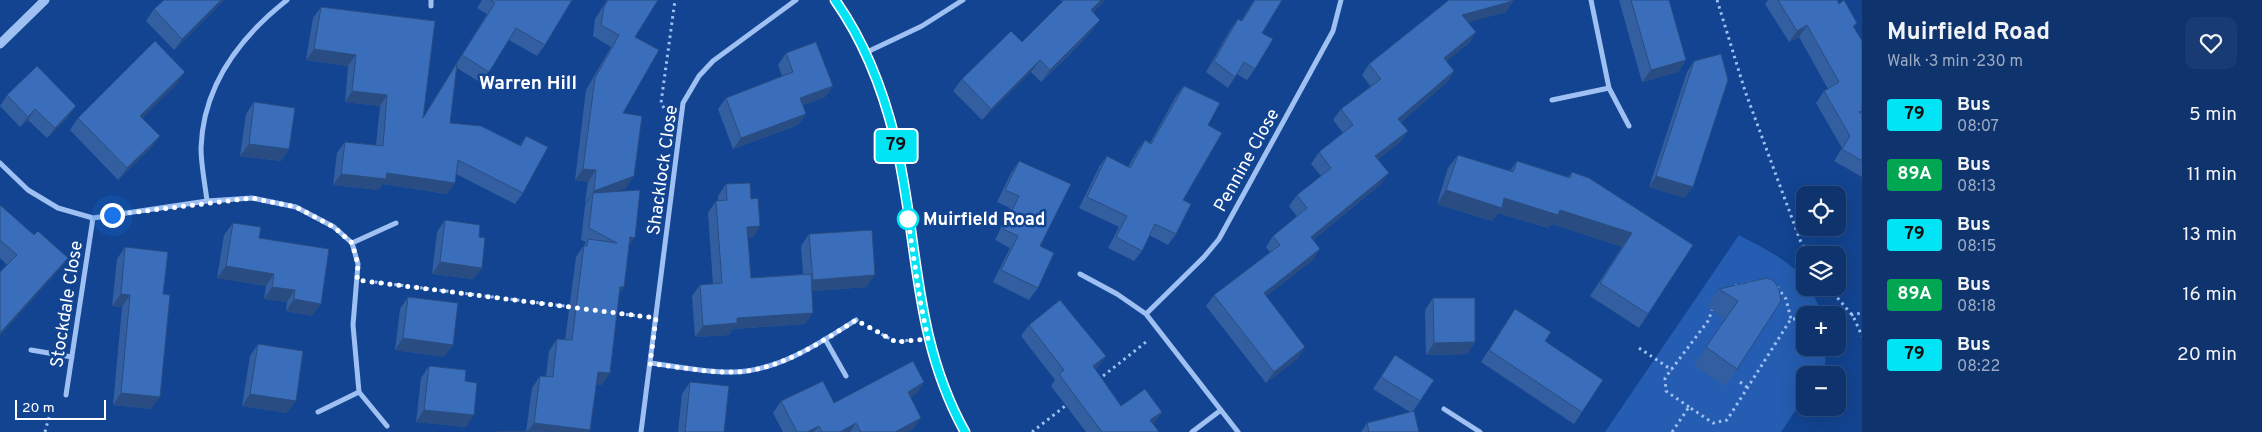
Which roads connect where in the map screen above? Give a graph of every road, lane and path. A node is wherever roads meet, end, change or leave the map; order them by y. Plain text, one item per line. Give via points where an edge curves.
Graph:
1 (45, 0) edge
2 (287, 0) edge
3 (676, 0) edge
4 (796, 0) edge
5 (835, 0) edge
6 (962, 0) edge
7 (1341, 0) edge
8 (1591, 0) edge
9 (1717, 0) edge
10 (0, 44) edge
11 (866, 53) junction
12 (1609, 88) junction
13 (1552, 100) dead end
14 (1629, 126) dead end
15 (679, 134) junction
16 (0, 163) edge
17 (207, 202) junction
18 (93, 218) junction
19 (396, 223) dead end
20 (352, 243) junction
21 (1803, 246) edge
22 (1080, 274) dead end
23 (357, 280) junction
24 (1762, 281) edge
25 (1773, 285) edge
26 (1728, 290) edge
27 (1836, 296) edge
28 (1716, 302) dead end
29 (578, 308) edge
30 (606, 312) edge
31 (1146, 314) junction
32 (1862, 314) edge
33 (1846, 316) edge
34 (1853, 316) junction
35 (656, 318) junction
36 (1791, 319) junction
37 (1796, 319) edge
38 (856, 320) joint
39 (1160, 331) junction
40 (1862, 336) edge
41 (825, 339) junction
42 (928, 339) junction
43 (1639, 348) dead end
44 (31, 350) dead end
45 (72, 357) junction
46 (650, 364) junction
47 (1672, 370) junction
48 (846, 376) dead end
49 (1740, 382) edge
50 (1092, 385) edge
51 (1748, 388) junction
52 (359, 392) junction
53 (66, 395) joint
54 (1070, 402) edge
55 (1690, 407) junction
56 (1444, 409) dead end
57 (1221, 410) junction
58 (318, 412) dead end
59 (387, 426) dead end
60 (1476, 431) edge
61 (46, 432) edge
62 (641, 432) edge
63 (965, 432) edge
64 (1032, 432) edge
65 (1192, 432) edge
66 (1238, 432) edge
67 (1672, 432) edge

1 - 10 street
2 - 17 street via 242,41 212,94 204,120 201,149
3 - 15 path via 661,103
4 - 15 street, Shacklock Close via 714,61 699,76 683,103
5 - 11 street
6 - 11 street via 922,26
7 - 31 street, Pennine Close via 1333,31 1219,239 1204,258
8 - 12 street
9 - 21 path via 1745,91
11 - 42 street via 895,140
12 - 13 street
12 - 14 street
15 - 35 street, Shacklock Close
16 - 18 street, Stockdale Close via 36,195 58,208
17 - 18 street, Stockdale Close
17 - 20 street, Stockdale Close via 252,198 296,207 334,227
18 - 45 street, Stockdale Close
19 - 20 street
20 - 23 street via 358,264
22 - 31 street
23 - 29 path
23 - 52 street via 353,325
24 - 26 path via 1739,284
25 - 36 path via 1786,299
27 - 34 path
28 - 47 path via 1708,321
30 - 35 path
31 - 39 street
32 - 34 path
33 - 34 path
34 - 40 path
35 - 46 street, Shacklock Close
36 - 37 path
36 - 51 path
38 - 41 street
38 - 42 path via 896,342
39 - 50 path
39 - 57 street
41 - 46 street via 778,362 734,372
41 - 48 street
42 - 63 street
43 - 47 path
44 - 45 street
45 - 53 street, Stockdale Close
46 - 62 street, Shacklock Close
47 - 55 path via 1665,378 1666,391
49 - 51 path
51 - 55 path via 1728,420 1721,423 1713,423
52 - 58 street
52 - 59 street
53 - 61 path via 50,408
54 - 64 path
55 - 67 path
56 - 60 street
57 - 65 street
57 - 66 street

